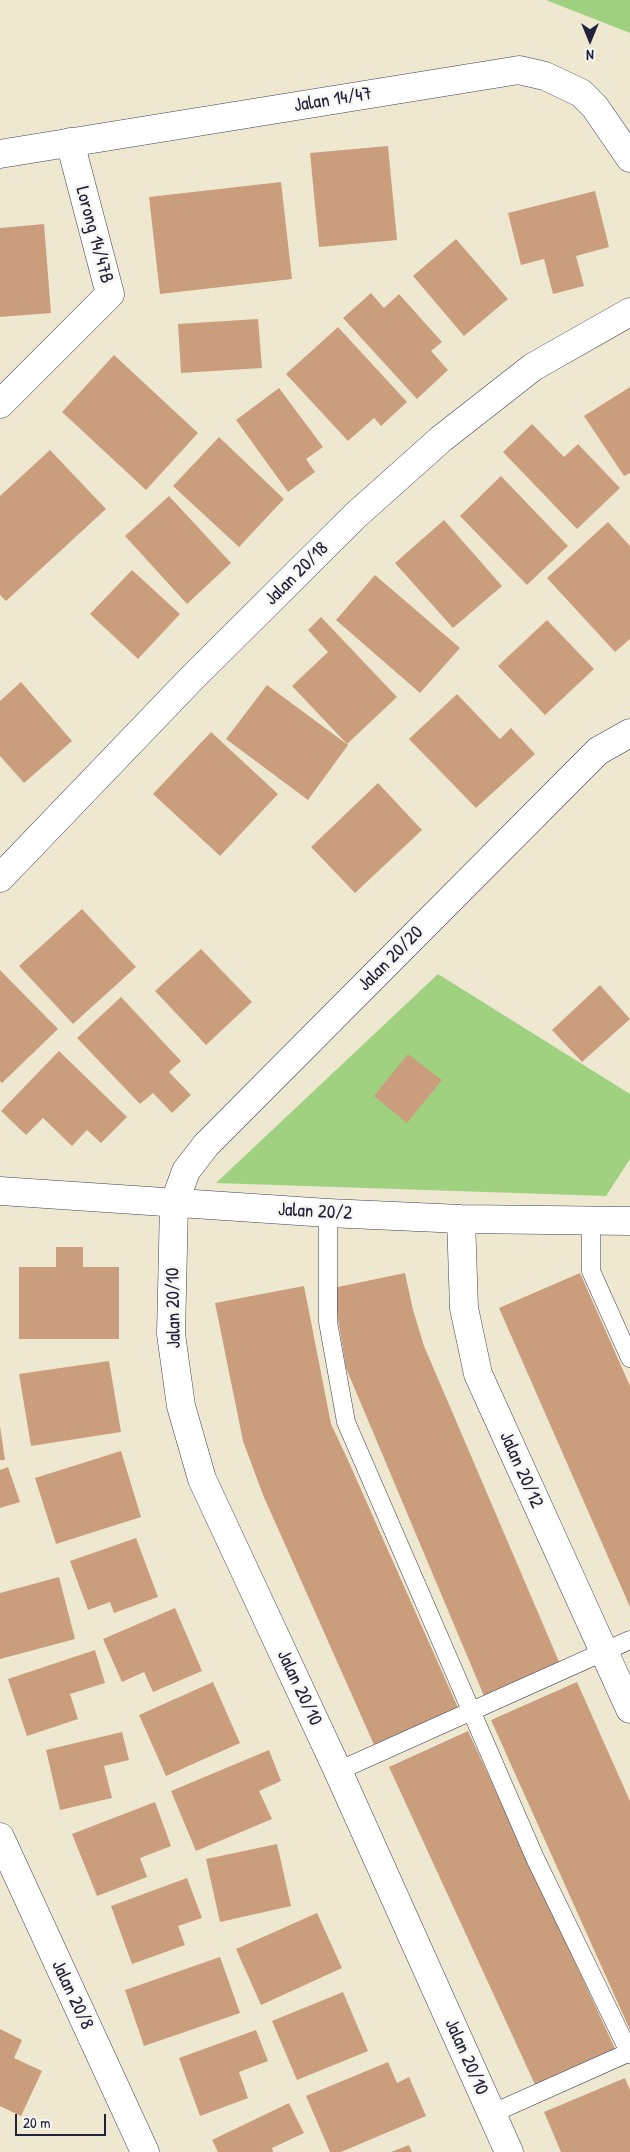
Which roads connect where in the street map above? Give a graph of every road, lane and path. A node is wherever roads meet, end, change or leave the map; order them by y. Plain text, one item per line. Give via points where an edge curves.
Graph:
1 (70, 142) junction
2 (0, 154) edge
3 (630, 158) edge
4 (630, 312) edge
5 (0, 404) edge
6 (630, 733) edge
7 (0, 878) edge
8 (0, 1192) edge
9 (174, 1204) junction
10 (328, 1213) junction
11 (461, 1219) junction
12 (591, 1220) junction
13 (630, 1221) edge
14 (630, 1358) edge
15 (630, 1640) edge
16 (604, 1652) junction
17 (630, 1709) edge
18 (472, 1711) junction
19 (338, 1771) junction
20 (0, 1837) edge
21 (8, 1877) edge
22 (630, 2053) edge
23 (491, 2114) junction
24 (145, 2152) edge
25 (509, 2152) edge

1 - 2 street, Jalan 14/47
1 - 3 street, Jalan 14/47 via 519,70 545,76 581,93 595,106
1 - 5 street, Lorong 14/47B via 110,294
4 - 7 street, Jalan 20/18 via 533,367 440,439 356,515 193,677
6 - 9 street, Jalan 20/20 via 598,751 206,1145 186,1171
8 - 9 street, Jalan 20/2
9 - 10 street, Jalan 20/2
9 - 19 street, Jalan 20/10 via 171,1334 181,1406 202,1479
10 - 11 street, Jalan 20/2
10 - 18 lane via 328,1322 346,1422
11 - 12 street, Jalan 20/2
11 - 16 street, Jalan 20/12 via 464,1308 478,1374
12 - 13 street, Jalan 20/2
12 - 14 lane via 591,1271
15 - 16 lane
16 - 17 street, Jalan 20/12
16 - 18 lane
18 - 19 lane
18 - 22 lane via 535,1858
19 - 23 street, Jalan 20/10
20 - 21 street, Jalan 20/8
21 - 24 street, Jalan 20/8
22 - 23 lane
23 - 25 street, Jalan 20/10

